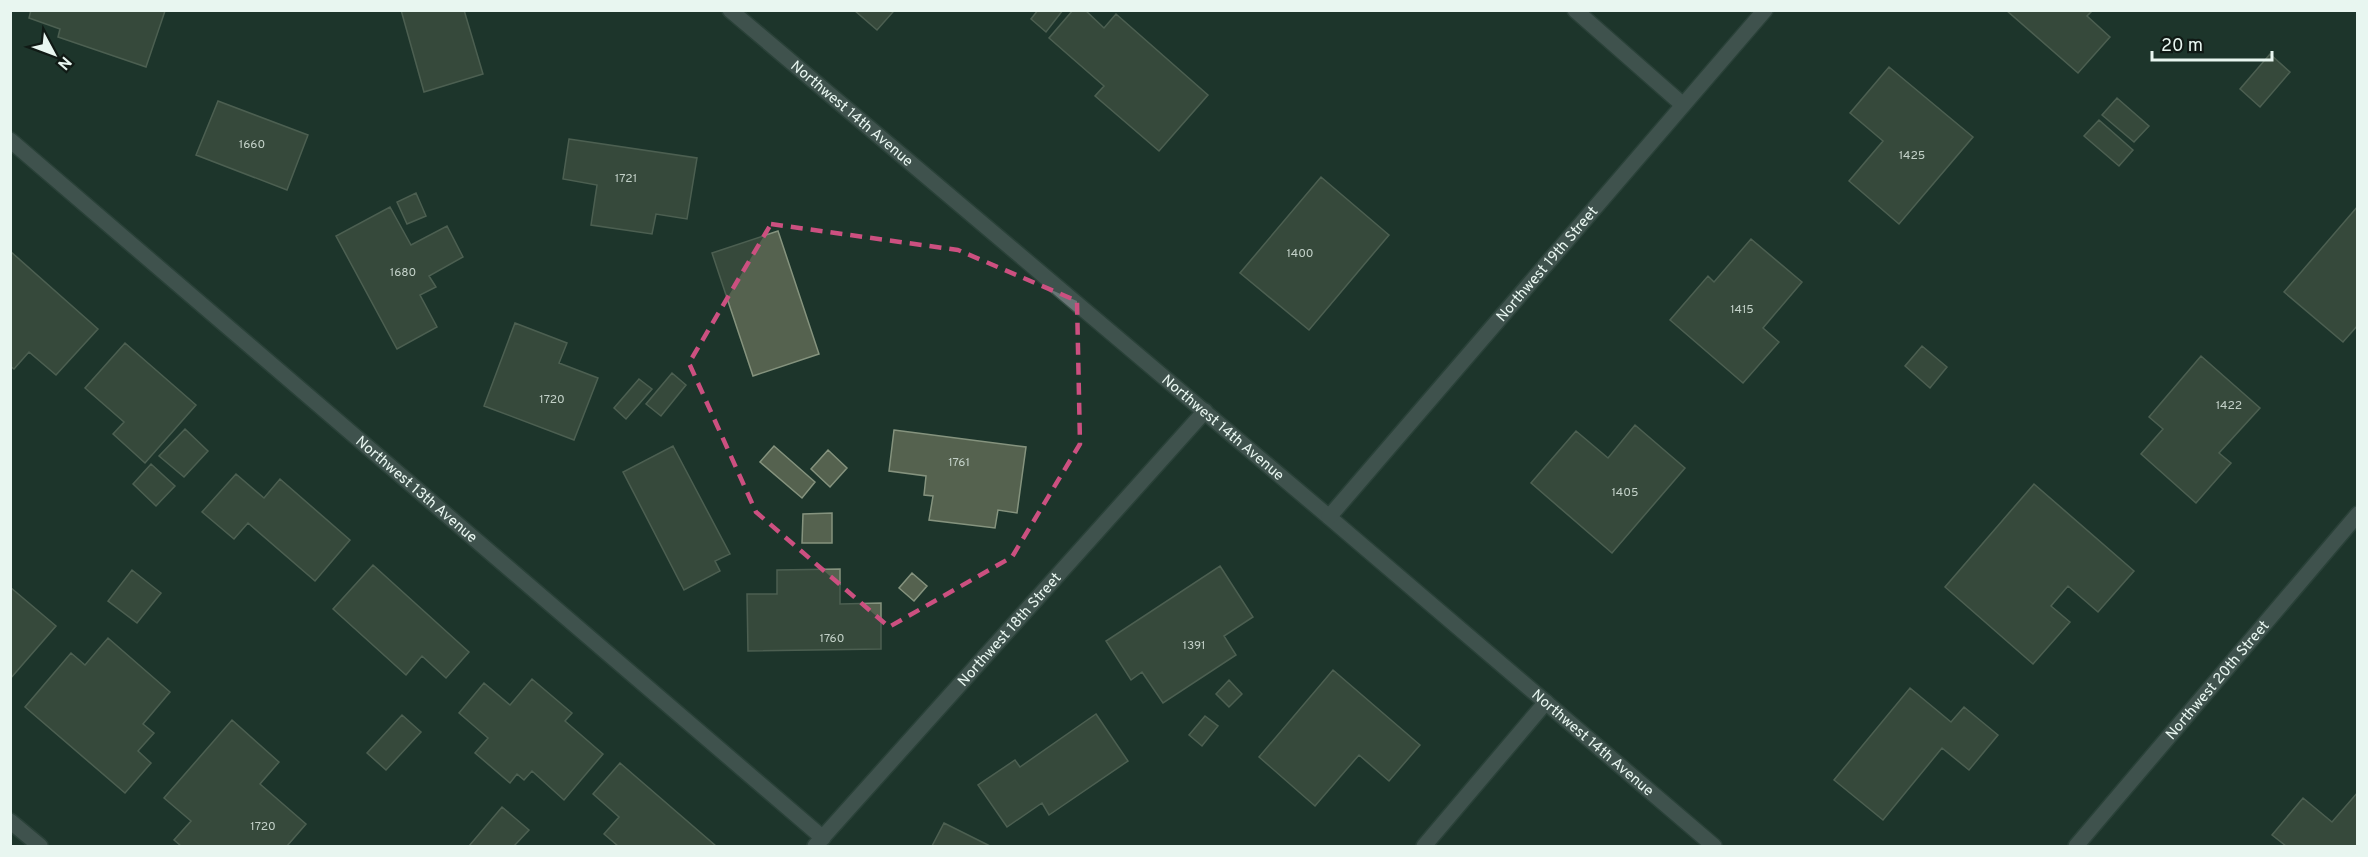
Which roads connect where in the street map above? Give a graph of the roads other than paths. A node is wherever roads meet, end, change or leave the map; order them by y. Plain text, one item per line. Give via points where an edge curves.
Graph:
1 (730, 10) edge
2 (1575, 10) edge
3 (1765, 10) edge
4 (1683, 105) junction
5 (10, 140) edge
6 (1205, 411) junction
7 (2358, 514) edge
8 (1329, 517) junction
9 (1546, 702) junction
10 (10, 821) edge
11 (819, 842) edge
12 (40, 846) edge
13 (1424, 846) edge
14 (1714, 846) edge
15 (2076, 846) edge

1 - 6 street, Northwest 14th Avenue
2 - 4 street
3 - 4 street, Northwest 19th Street
4 - 8 street, Northwest 19th Street
5 - 11 street, Northwest 13th Avenue
6 - 8 street, Northwest 14th Avenue
6 - 11 street, Northwest 18th Street
7 - 15 street, Northwest 20th Street
8 - 9 street, Northwest 14th Avenue
9 - 13 street
9 - 14 street, Northwest 14th Avenue
10 - 12 street

